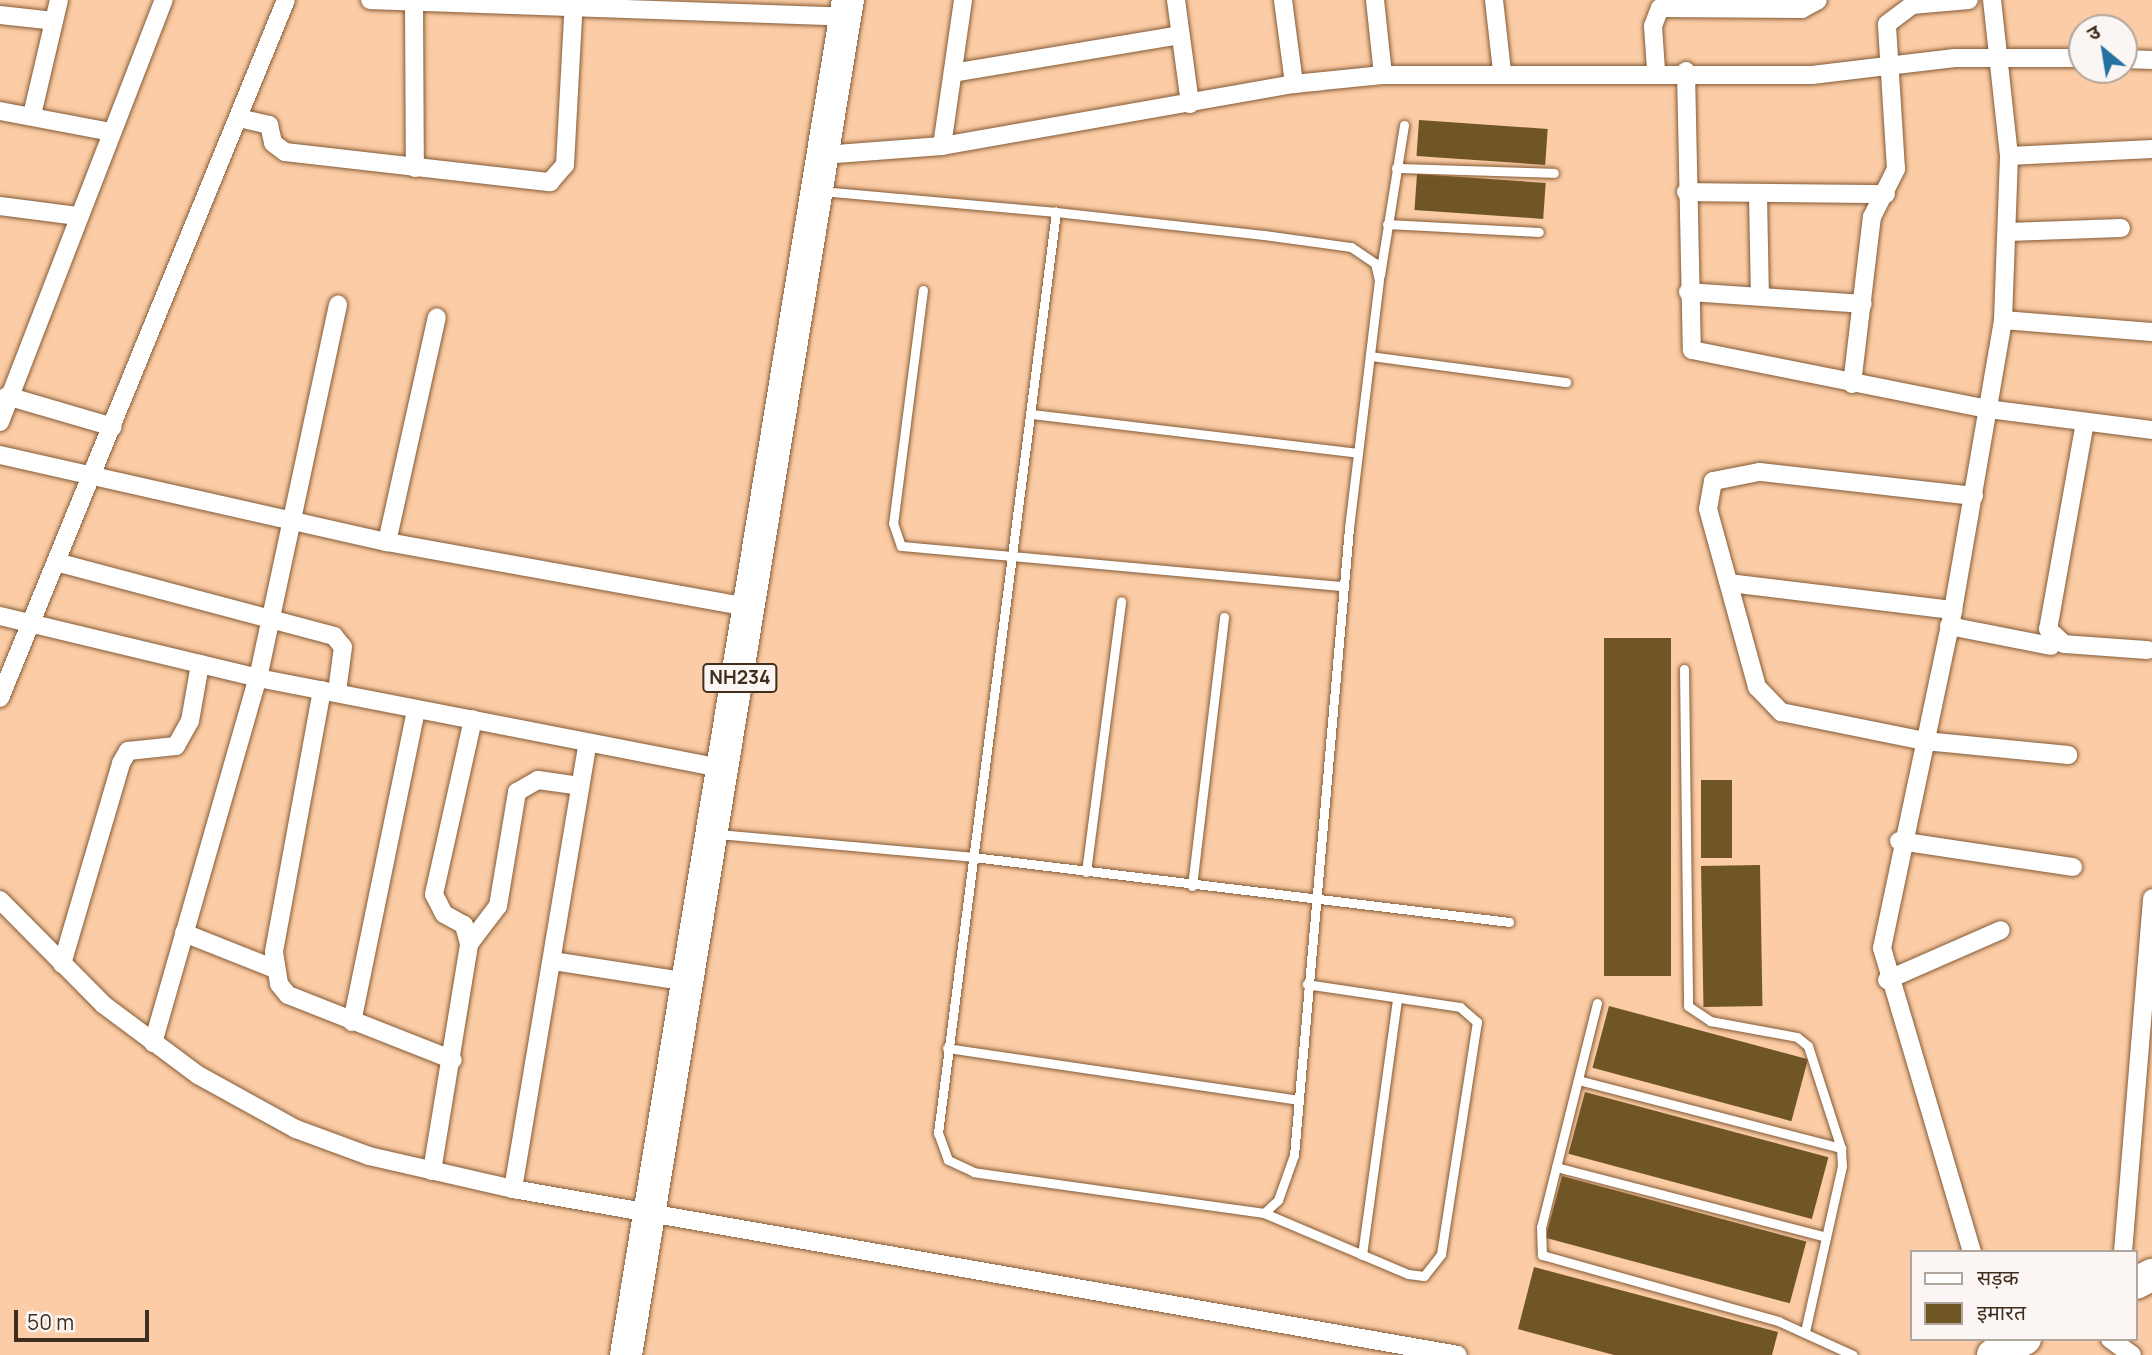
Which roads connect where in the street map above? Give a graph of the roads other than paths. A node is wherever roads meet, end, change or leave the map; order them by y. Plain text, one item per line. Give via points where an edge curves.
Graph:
1 (60, 0) edge
2 (164, 0) edge
3 (286, 0) edge
4 (370, 0) edge
5 (963, 0) edge
6 (1176, 0) edge
7 (1283, 0) edge
8 (1375, 0) edge
9 (1494, 0) edge
10 (1818, 0) edge
11 (1969, 0) edge
12 (1992, 0) edge
13 (471, 2) edge
14 (414, 3) junction
15 (574, 3) edge
16 (688, 5) edge
17 (847, 8) edge
18 (0, 15) edge
19 (54, 21) junction
20 (1180, 35) junction
21 (2003, 56) junction
22 (2068, 58) edge
23 (1889, 66) junction
24 (1656, 70) junction
25 (1502, 71) junction
26 (1686, 71) junction
27 (953, 73) junction
28 (1383, 75) junction
29 (1294, 84) junction
30 (1190, 104) junction
31 (0, 111) edge
32 (32, 115) junction
33 (239, 118) junction
34 (1404, 125) dead end
35 (111, 132) junction
36 (942, 146) junction
37 (2152, 149) edge
38 (823, 155) junction
39 (2009, 156) junction
40 (1396, 167) junction
41 (415, 168) junction
42 (1554, 173) dead end
43 (818, 191) junction
44 (1686, 192) junction
45 (1886, 194) junction
46 (1758, 195) junction
47 (0, 206) edge
48 (1056, 212) junction
49 (77, 216) junction
50 (1387, 224) junction
51 (2121, 228) dead end
52 (1539, 232) dead end
53 (2008, 232) junction
54 (1379, 280) junction
55 (923, 290) dead end
56 (1688, 292) junction
57 (1760, 296) junction
58 (338, 304) dead end
59 (1863, 304) junction
60 (437, 317) dead end
61 (2003, 320) junction
62 (2152, 332) edge
63 (1370, 356) junction
64 (1566, 383) dead end
65 (1852, 384) junction
66 (7, 396) junction
67 (1988, 410) junction
68 (1032, 414) junction
69 (0, 422) edge
70 (2085, 422) junction
71 (113, 427) junction
72 (2152, 430) edge
73 (1358, 453) junction
74 (0, 455) edge
75 (92, 477) junction
76 (1974, 496) junction
77 (294, 521) junction
78 (387, 542) junction
79 (1015, 555) junction
80 (57, 562) junction
81 (1729, 583) junction
82 (1344, 586) junction
83 (1121, 601) dead end
84 (752, 608) junction
85 (0, 615) edge
86 (1224, 617) dead end
87 (270, 618) junction
88 (1951, 618) junction
89 (29, 623) junction
90 (2051, 646) dead end
91 (2148, 650) dead end
92 (200, 664) junction
93 (1684, 669) dead end
94 (258, 678) junction
95 (330, 691) junction
96 (0, 698) edge
97 (416, 709) junction
98 (473, 719) junction
99 (1925, 741) junction
100 (587, 745) junction
101 (2068, 755) dead end
102 (725, 769) junction
103 (580, 786) junction
104 (715, 834) junction
105 (1899, 841) junction
106 (973, 857) junction
107 (2073, 867) dead end
108 (1086, 872) junction
109 (1192, 886) junction
110 (2152, 898) edge
111 (0, 900) edge
112 (1314, 902) junction
113 (1509, 922) dead end
114 (2001, 930) dead end
115 (184, 933) junction
116 (469, 944) junction
117 (553, 961) junction
118 (62, 964) junction
119 (275, 969) junction
120 (1887, 980) junction
121 (689, 982) junction
122 (1307, 984) junction
123 (1397, 998) junction
124 (1597, 1003) dead end
125 (352, 1022) junction
126 (153, 1043) junction
127 (947, 1048) junction
128 (453, 1060) junction
129 (1578, 1080) junction
130 (1298, 1100) junction
131 (1841, 1148) junction
132 (1556, 1167) junction
133 (432, 1171) junction
134 (513, 1189) junction
135 (648, 1213) junction
136 (1264, 1213) junction
137 (1826, 1237) junction
138 (1971, 1250) edge
139 (2123, 1250) edge
140 (1362, 1255) junction
141 (1805, 1331) junction
142 (2113, 1341) edge
143 (626, 1355) edge
144 (1458, 1355) edge
145 (1853, 1355) edge
146 (2132, 1355) edge

1 - 19 street
2 - 35 street
3 - 33 street
4 - 14 street
5 - 27 street
6 - 20 street
7 - 29 street
8 - 28 street
9 - 25 street
10 - 24 street via 1802,9 1660,8 1653,26
11 - 23 street via 1912,5 1891,15
12 - 21 street
13 - 14 street
13 - 15 street
14 - 41 street
15 - 16 street
15 - 41 street via 565,165 558,176 537,183
16 - 17 street
17 - 38 highway, NH234
18 - 19 street
19 - 32 street
20 - 27 street
20 - 30 street
21 - 22 street
21 - 23 street
21 - 39 street
23 - 26 street via 1812,75
23 - 45 street via 1896,169
24 - 25 street
24 - 26 street
25 - 28 street
26 - 44 street
27 - 36 street
28 - 29 street
29 - 30 street
30 - 36 street
31 - 32 street
32 - 35 street
33 - 41 street via 269,125 273,143 285,152
33 - 71 street
34 - 40 lane
35 - 49 street
36 - 38 street
37 - 39 street
38 - 43 highway, NH234
39 - 53 street
40 - 42 lane
40 - 50 lane
43 - 48 lane
43 - 84 highway, NH234
44 - 46 street
44 - 56 street
45 - 46 street
45 - 59 street via 1872,218
46 - 57 street
47 - 49 street
48 - 54 lane via 1351,247 1375,264
48 - 68 lane
49 - 66 street
50 - 52 lane
50 - 54 lane
51 - 53 street
53 - 61 street
54 - 63 lane
55 - 79 lane via 894,536 910,550
56 - 57 street
56 - 65 street via 1688,335 1701,355
57 - 59 street
58 - 77 street
59 - 65 street
60 - 78 street
61 - 62 street
61 - 67 street
63 - 64 lane
63 - 73 lane
65 - 67 street
66 - 69 street
66 - 71 street
67 - 70 street
67 - 76 street
68 - 73 lane
68 - 79 lane
70 - 72 street
70 - 91 street via 2048,629 2064,644
71 - 75 street
73 - 82 lane
74 - 75 street
75 - 77 street
75 - 80 street
76 - 81 street via 1759,472 1722,477 1707,496
76 - 88 street
77 - 78 street
77 - 87 street
78 - 84 street
79 - 82 lane
79 - 106 lane
80 - 87 street
80 - 89 street
81 - 88 street
81 - 99 street via 1757,687 1769,706
82 - 112 lane
83 - 108 lane
84 - 102 highway, NH234
85 - 89 street
86 - 109 lane
87 - 94 street
87 - 95 street via 340,639
88 - 90 street
88 - 99 street
89 - 92 street
89 - 96 street
92 - 94 street
92 - 118 street via 190,721 176,746 128,751 121,762
93 - 131 lane via 1688,1006 1710,1021 1797,1037 1808,1046
94 - 95 street
94 - 115 street
95 - 97 street
95 - 119 street
97 - 98 street
97 - 125 street
98 - 100 street
98 - 116 street via 434,894 444,914 464,925
99 - 101 street
99 - 105 street
100 - 102 street
100 - 103 street
102 - 104 highway, NH234
103 - 116 street via 538,780 517,792 498,906
103 - 117 street
104 - 106 lane
104 - 121 highway, NH234
105 - 107 street
105 - 120 street via 1882,948
106 - 108 lane
106 - 127 lane
108 - 109 lane
109 - 112 lane
110 - 139 street
111 - 118 street
112 - 113 lane
112 - 122 lane
114 - 120 street
115 - 119 street
115 - 126 street
116 - 128 street
117 - 121 street
117 - 134 street
118 - 126 street
119 - 125 street via 288,995
120 - 138 street
121 - 135 highway, NH234
122 - 123 lane
122 - 130 lane
123 - 140 lane
123 - 140 lane via 1460,1007 1477,1022 1479,1038 1436,1268 1424,1276 1408,1274
124 - 129 lane
125 - 128 street
126 - 133 street via 296,1129
127 - 130 lane
127 - 136 lane via 938,1133 948,1160 974,1172
128 - 133 street
129 - 131 lane
129 - 132 lane
130 - 136 lane via 1288,1180
131 - 137 lane
132 - 137 lane
132 - 141 lane via 1538,1243 1542,1255
133 - 134 street
134 - 135 street
135 - 143 highway, NH234
135 - 144 street
136 - 140 lane
137 - 141 lane
141 - 145 lane
142 - 146 street

